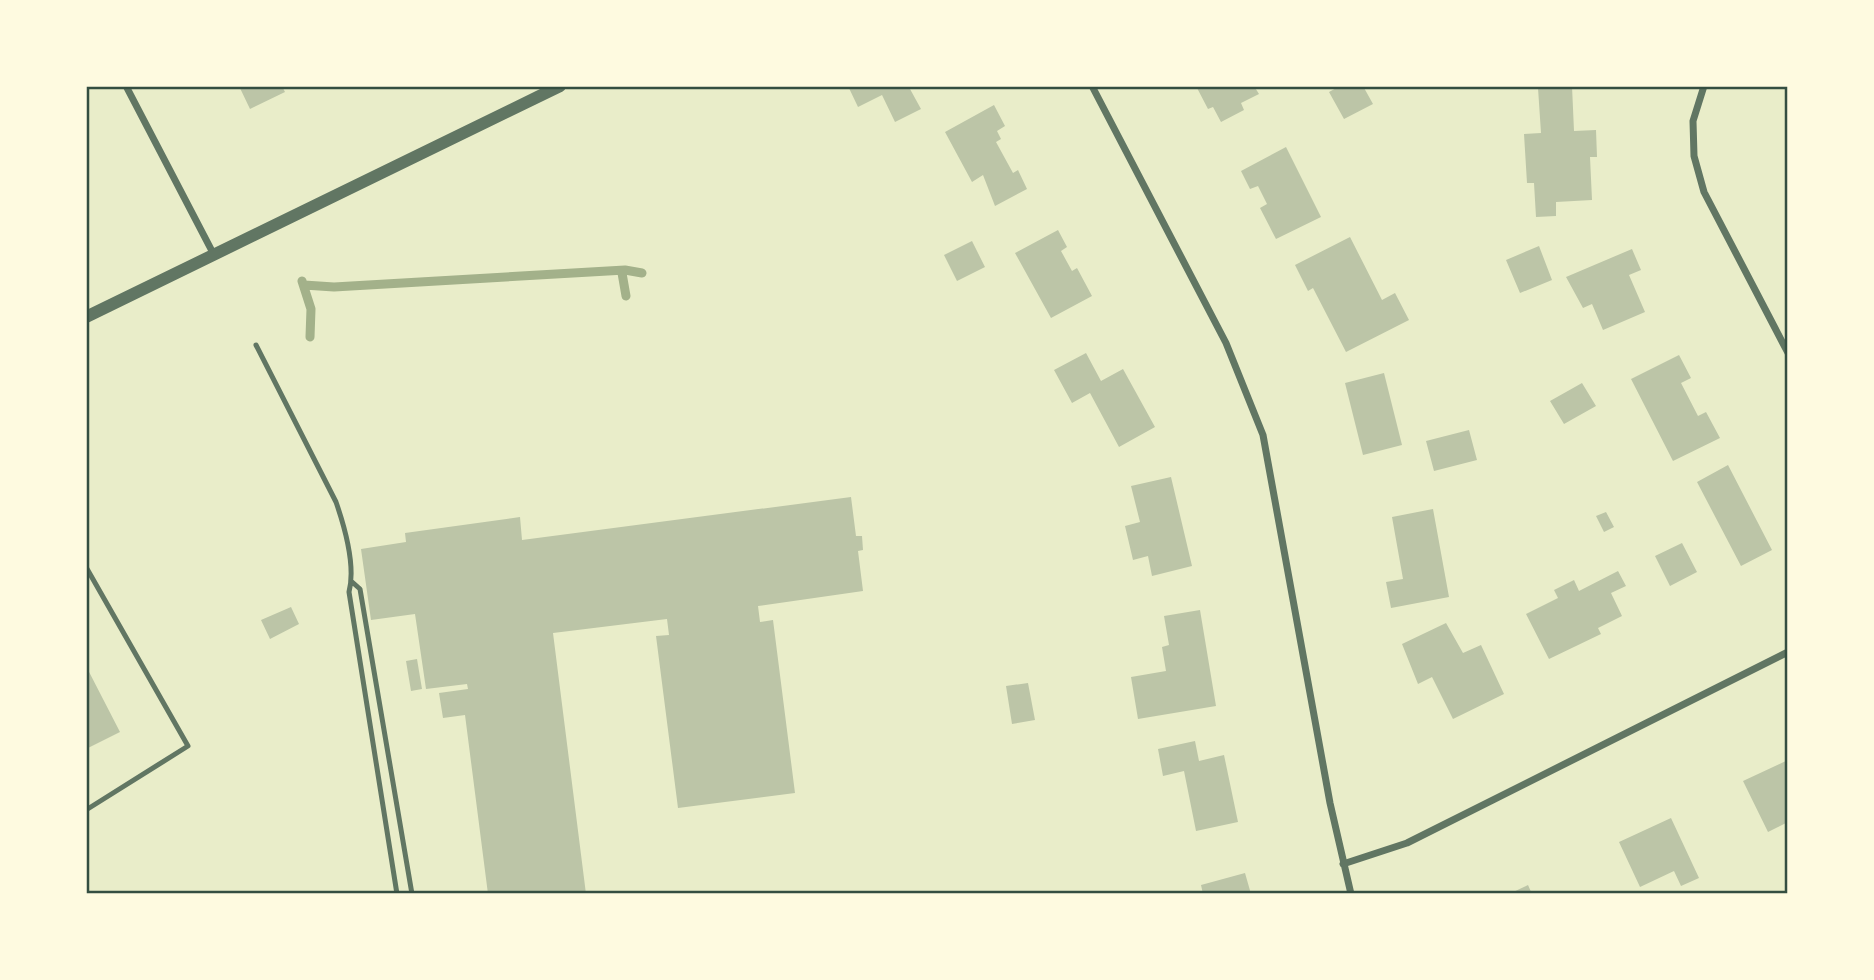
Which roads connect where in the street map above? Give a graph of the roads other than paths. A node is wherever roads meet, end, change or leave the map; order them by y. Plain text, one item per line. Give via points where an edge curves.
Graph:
1 (126, 86) edge
2 (561, 86) edge
3 (1092, 86) edge
4 (1704, 86) edge
5 (213, 253) junction
6 (86, 317) edge
7 (256, 345) dead end
8 (1788, 353) edge
9 (86, 567) edge
10 (352, 582) junction
11 (1788, 652) edge
12 (86, 810) edge
13 (1343, 864) junction
14 (397, 894) edge
15 (412, 894) edge
16 (1351, 894) edge

1 - 5 street
2 - 5 street
3 - 13 street via 1226,343 1263,435
4 - 8 street via 1693,121 1694,156 1704,192
5 - 6 street
7 - 10 lane via 336,502 345,526
9 - 12 lane via 188,746
10 - 14 lane via 349,592
10 - 15 lane via 360,589
11 - 13 street via 1407,843
13 - 16 street

